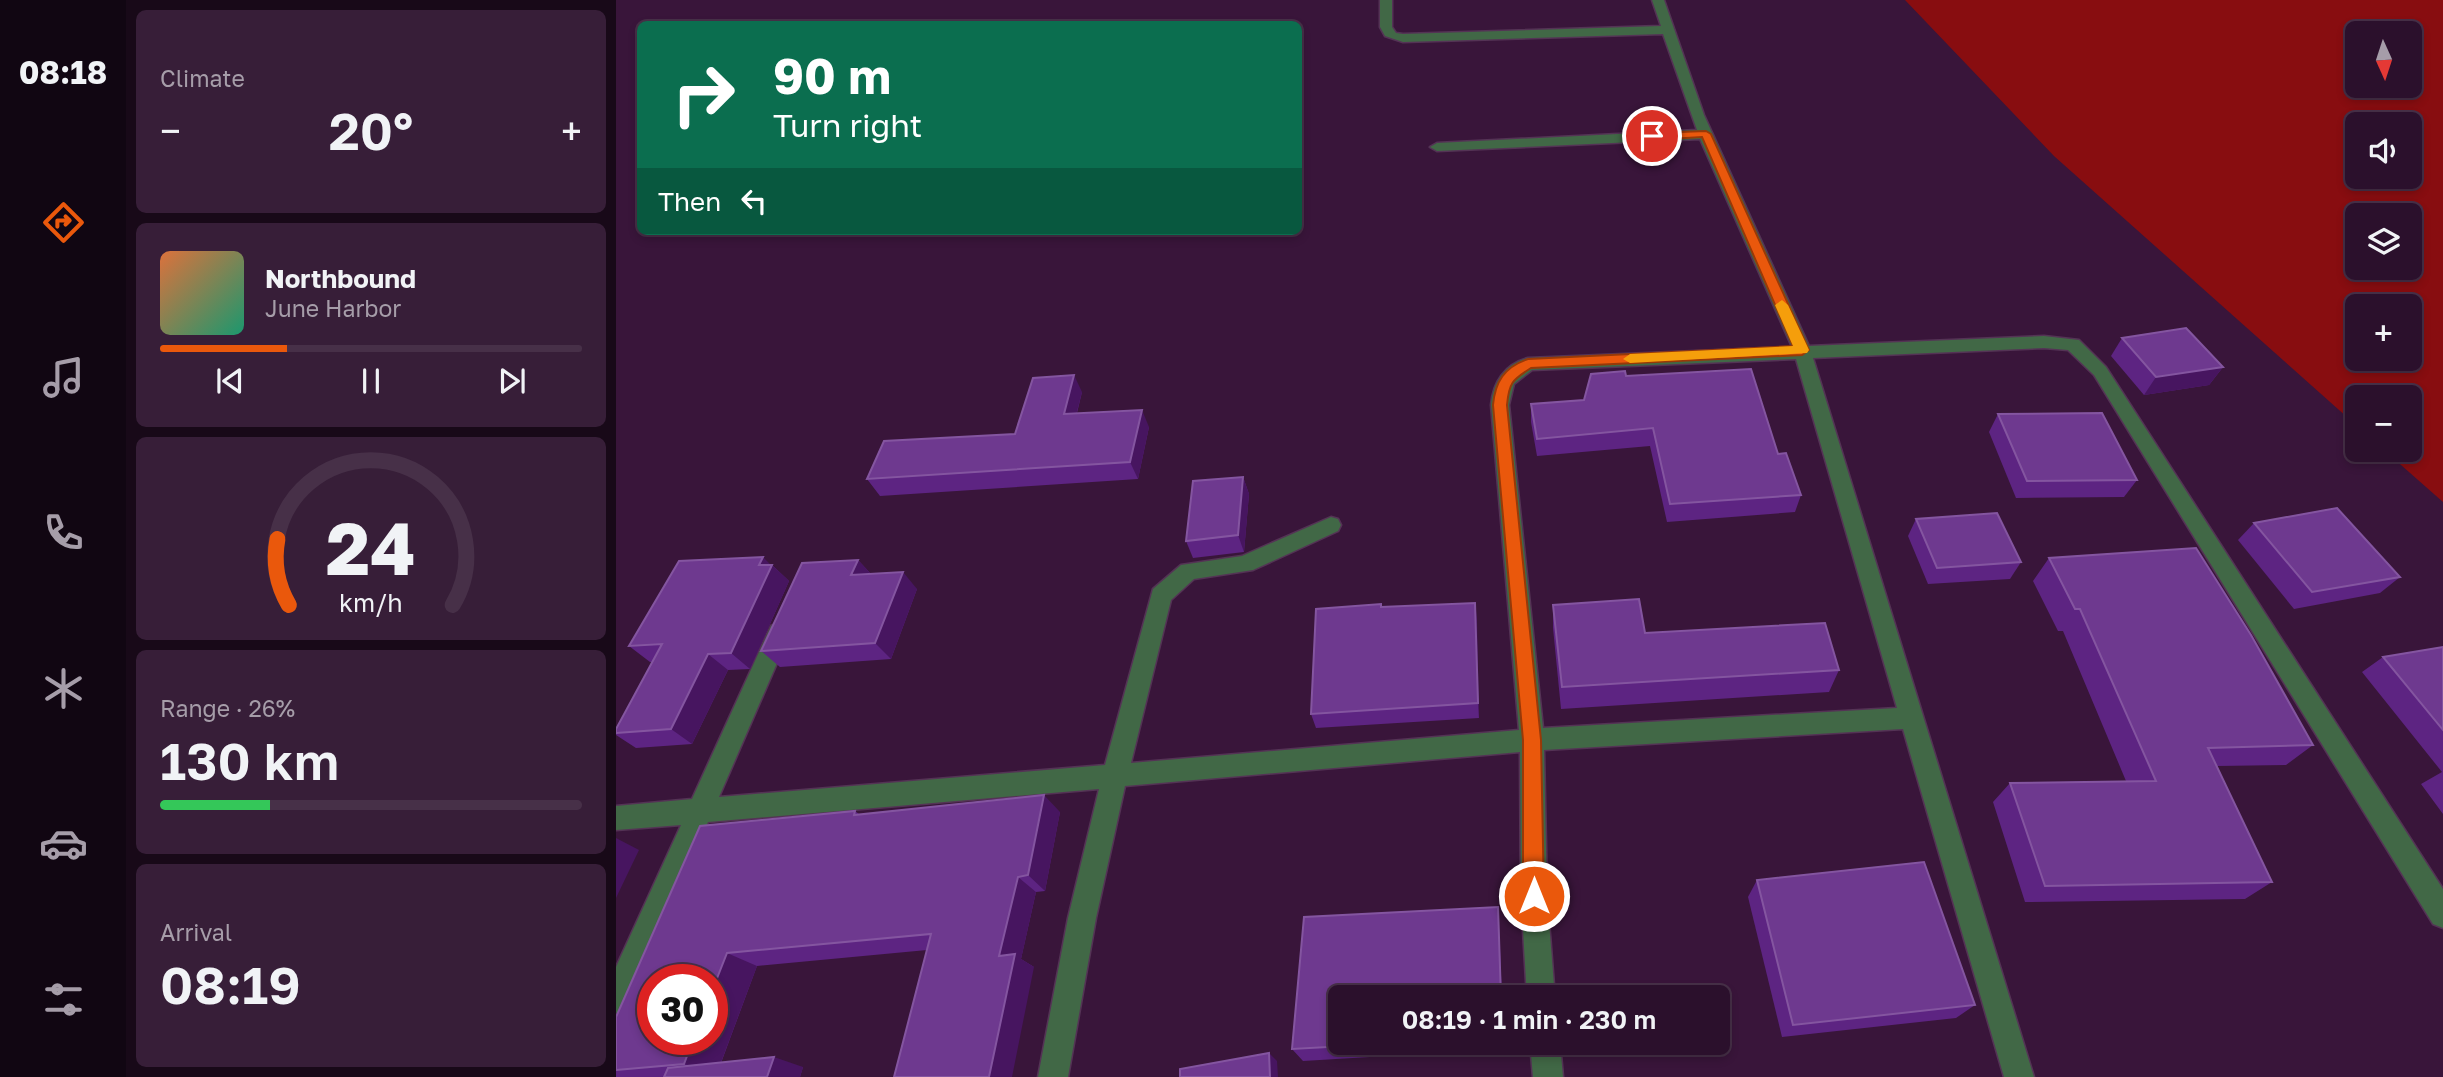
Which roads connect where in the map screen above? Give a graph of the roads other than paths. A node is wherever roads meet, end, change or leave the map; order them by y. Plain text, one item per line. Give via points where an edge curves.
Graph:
1 (1386, 0) edge
2 (1658, 0) edge
3 (1669, 30) junction
4 (1706, 134) junction
5 (1437, 147) dead end
6 (1802, 350) junction
7 (1331, 524) dead end
8 (790, 609) edge
9 (1910, 718) junction
10 (1532, 740) junction
11 (1115, 775) junction
12 (699, 811) junction
13 (616, 818) edge
14 (2443, 914) edge
15 (1540, 985) edge
16 (616, 999) edge
17 (1546, 1055) edge
18 (1053, 1077) edge
19 (1548, 1077) edge
20 (2019, 1077) edge

1 - 3 street via 1386,27 1391,36 1402,38
2 - 3 street
3 - 4 street
4 - 5 street
4 - 6 street
6 - 9 street
6 - 10 street via 1528,364 1502,385 1500,405
6 - 14 street via 2073,344 2100,371
7 - 11 street via 1245,564 1189,571 1161,595
8 - 12 street
9 - 10 street
9 - 20 street
10 - 11 street
10 - 15 street
11 - 12 street
11 - 18 street via 1082,918
12 - 13 street
12 - 16 street
17 - 19 street

